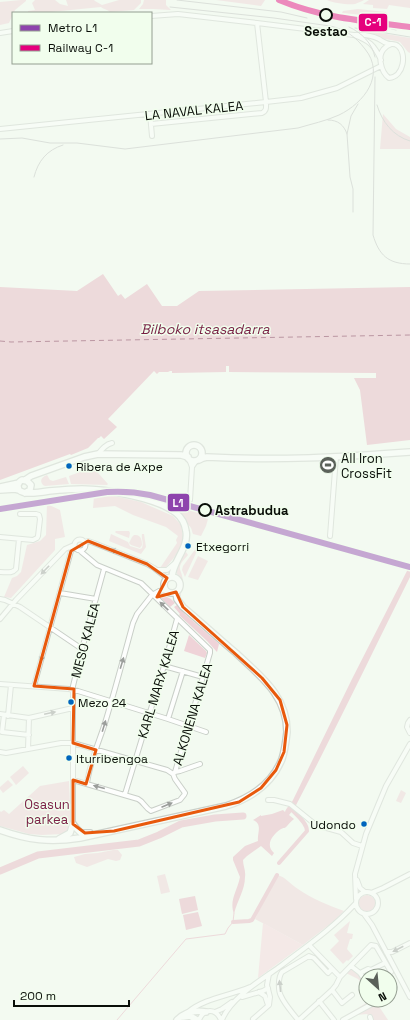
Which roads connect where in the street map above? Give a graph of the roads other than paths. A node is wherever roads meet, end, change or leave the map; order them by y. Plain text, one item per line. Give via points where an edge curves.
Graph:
1 (152, 16) edge
2 (258, 23) junction
3 (12, 32) edge
4 (0, 33) edge
5 (354, 36) junction
6 (392, 44) junction
7 (381, 60) junction
8 (381, 66) junction
9 (266, 102) junction
10 (150, 114) junction
11 (151, 124) junction
12 (0, 129) edge
13 (152, 136) dead end
14 (112, 443) dead end
15 (188, 448) junction
16 (203, 450) junction
17 (410, 452) edge
18 (98, 454) junction
19 (112, 454) junction
20 (171, 455) junction
21 (336, 457) junction
22 (188, 458) junction
23 (219, 458) junction
24 (198, 460) junction
25 (192, 467) junction
26 (19, 483) junction
27 (29, 483) junction
28 (0, 489) edge
29 (19, 490) junction
30 (41, 492) junction
31 (25, 493) junction
32 (190, 500) dead end
33 (20, 514) dead end
34 (330, 536) dead end
35 (0, 537) edge
36 (19, 539) junction
37 (85, 542) junction
38 (76, 548) junction
39 (176, 561) junction
40 (104, 569) junction
41 (157, 570) junction
42 (0, 572) edge
43 (170, 577) junction
44 (166, 590) junction
45 (176, 592) junction
46 (60, 593) junction
47 (152, 595) junction
48 (0, 599) edge
49 (96, 599) junction
50 (14, 604) junction
51 (0, 619) edge
52 (177, 619) junction
53 (50, 627) junction
54 (82, 649) junction
55 (164, 666) junction
56 (183, 671) junction
57 (203, 677) junction
58 (0, 684) edge
59 (11, 685) junction
60 (34, 686) junction
61 (73, 690) junction
62 (111, 701) junction
63 (73, 708) junction
64 (149, 713) junction
65 (4, 715) edge
66 (28, 718) junction
67 (168, 719) junction
68 (410, 720) edge
69 (188, 726) junction
70 (206, 732) dead end
71 (410, 733) edge
72 (29, 735) junction
73 (73, 743) junction
74 (410, 744) edge
75 (28, 749) junction
76 (96, 750) junction
77 (0, 752) edge
78 (135, 761) junction
79 (200, 764) dead end
80 (174, 773) junction
81 (74, 780) junction
82 (87, 784) junction
83 (124, 794) junction
84 (268, 800) dead end
85 (73, 827) junction
86 (0, 830) edge
87 (114, 831) junction
88 (80, 838) junction
89 (56, 841) junction
90 (362, 846) junction
91 (358, 866) junction
92 (410, 874) edge
93 (383, 888) junction
94 (366, 892) junction
95 (371, 893) junction
96 (377, 898) junction
97 (356, 899) junction
98 (355, 904) junction
99 (358, 910) junction
100 (348, 912) junction
101 (372, 913) junction
102 (364, 914) junction
103 (372, 925) junction
104 (410, 943) edge
105 (309, 945) junction
106 (386, 952) junction
107 (385, 963) junction
108 (351, 966) junction
109 (375, 968) edge
110 (388, 968) edge
111 (332, 969) junction
112 (358, 971) edge
113 (270, 974) junction
114 (340, 977) junction
115 (262, 979) junction
116 (255, 985) junction
117 (268, 987) junction
118 (332, 990) junction
119 (259, 992) junction
120 (352, 995) dead end
121 (410, 997) edge
122 (237, 999) junction
123 (320, 1002) junction
124 (268, 1007) junction
125 (365, 1008) edge
126 (206, 1012) junction
127 (215, 1012) junction
128 (186, 1013) junction
129 (178, 1019) edge
130 (253, 1019) edge
131 (198, 1020) edge
132 (222, 1020) edge
133 (298, 1020) edge
134 (334, 1020) edge
135 (343, 1020) edge

1 - 2 street via 178,14
2 - 5 street
2 - 9 street
3 - 4 street
5 - 6 street via 361,34
5 - 7 street via 372,44
6 - 7 street via 384,48
6 - 8 street via 401,50 401,70 398,75 389,78
7 - 8 street
8 - 9 street, LA NAVAL KALEA via 337,88 301,98
9 - 10 street, LA NAVAL KALEA
9 - 11 street via 264,112
10 - 11 street
10 - 12 street, LA NAVAL KALEA
11 - 13 street
14 - 18 street
15 - 16 main road via 195,444
15 - 20 main road
15 - 22 main road
16 - 23 main road
16 - 24 main road
17 - 21 main road
18 - 19 main road
18 - 27 main road via 31,476
19 - 20 main road
19 - 27 main road via 89,457 34,477
20 - 22 main road
21 - 23 main road
21 - 34 street
22 - 24 main road
22 - 25 street
23 - 24 main road via 205,457
24 - 25 street
25 - 32 street
26 - 27 main road via 22,480
26 - 28 main road
26 - 29 main road
27 - 30 main road
27 - 31 main road via 30,490
28 - 29 main road
29 - 31 main road
30 - 31 main road
30 - 39 main road via 98,490 127,494 164,506 179,516 186,532 183,550
33 - 36 street via 38,514 40,519 37,538
35 - 36 street
36 - 42 street via 16,569 10,573
37 - 38 street via 82,550
37 - 38 street via 79,539 75,542
41 -> 37 street via 94,543
38 - 40 street
38 - 46 street via 71,551
38 -> 50 street via 65,549
39 - 41 street via 167,570
39 - 43 main road
40 - 47 street via 136,580
40 - 49 street, MESO KALEA
41 - 43 street
43 - 44 main road via 165,580
43 - 45 main road via 178,579 180,584
44 - 45 main road via 170,593
44 - 47 street
45 - 87 main road via 177,599 183,607 262,678 275,693 286,720 284,752 270,779 254,794 239,802
46 - 49 street
46 - 53 street
52 -> 47 street
62 -> 47 street via 133,623
48 - 50 street
49 - 54 street, MESO KALEA
50 - 51 street
50 - 53 street
52 - 55 street, KARL MARX KALEA
52 - 57 street, ALKONENA KALEA via 210,650
53 - 54 street
53 -> 60 street
54 - 61 street, MESO KALEA
55 - 56 street
55 - 64 street, KARL MARX KALEA
56 - 57 street
56 - 67 street
57 - 69 street, ALKONENA KALEA
58 - 59 street
59 - 60 street
59 - 65 street
60 - 61 street
61 - 62 street
61 - 63 street, MESO KALEA
62 - 64 street
76 -> 62 street
66 -> 63 street
63 - 73 street, MESO KALEA
64 - 67 street
64 - 78 street, KARL MARX KALEA
65 - 66 street
65 - 72 street via 2,732
66 - 72 street
67 - 69 street
68 - 71 street via 407,725
69 - 70 street
69 - 80 street, ALKONENA KALEA
72 - 75 street
73 - 75 street
73 - 76 street
73 - 81 street, MESO KALEA
74 - 90 street via 386,786 368,825
75 - 77 street
76 - 78 street
76 - 82 street
78 - 80 street
78 - 83 street, KARL MARX KALEA
79 - 80 street
83 -> 80 street via 140,800 151,811 180,800 185,793 175,779
81 - 82 street
81 - 85 street, MESO KALEA
83 -> 82 street
84 - 90 street via 290,804 316,825 341,832 353,843
85 - 87 main road via 81,833
85 - 88 main road
85 - 89 main road via 70,833
86 - 89 main road via 21,837
87 - 88 main road
88 - 89 main road
90 - 91 street
91 - 94 street via 356,878 360,888
91 - 97 street via 354,879
92 - 93 street
93 - 95 street
93 - 96 street
94 - 95 street
94 - 97 street
95 - 96 street
96 - 101 street via 377,908
97 - 98 street
98 - 99 street
98 - 100 street
99 - 100 street
99 - 102 street
100 - 105 street
101 - 102 street
101 - 103 street
102 - 103 street
103 - 106 street
104 -> 106 street via 392,952
105 - 111 street
105 - 113 street
106 - 121 street
107 - 108 street via 376,946 371,945
107 - 109 street
107 - 110 street
108 - 112 street
108 - 114 street
111 - 114 street
133 -> 111 street via 280,995 280,974 309,956 328,972
113 - 115 street
113 - 117 street
114 - 118 street
115 - 116 street
115 - 117 street
116 - 122 street
116 - 127 street
116 - 128 street via 204,1002
117 - 119 street
117 - 124 street
118 - 120 street via 342,1003
118 - 123 street
119 - 122 street
119 - 124 street via 265,996
122 - 132 street
123 - 133 street
123 - 134 street
124 - 130 street
125 - 135 street
126 - 127 street
126 - 128 main road
126 - 131 street
127 - 132 street
128 - 129 main road
129 - 131 main road via 188,1016

